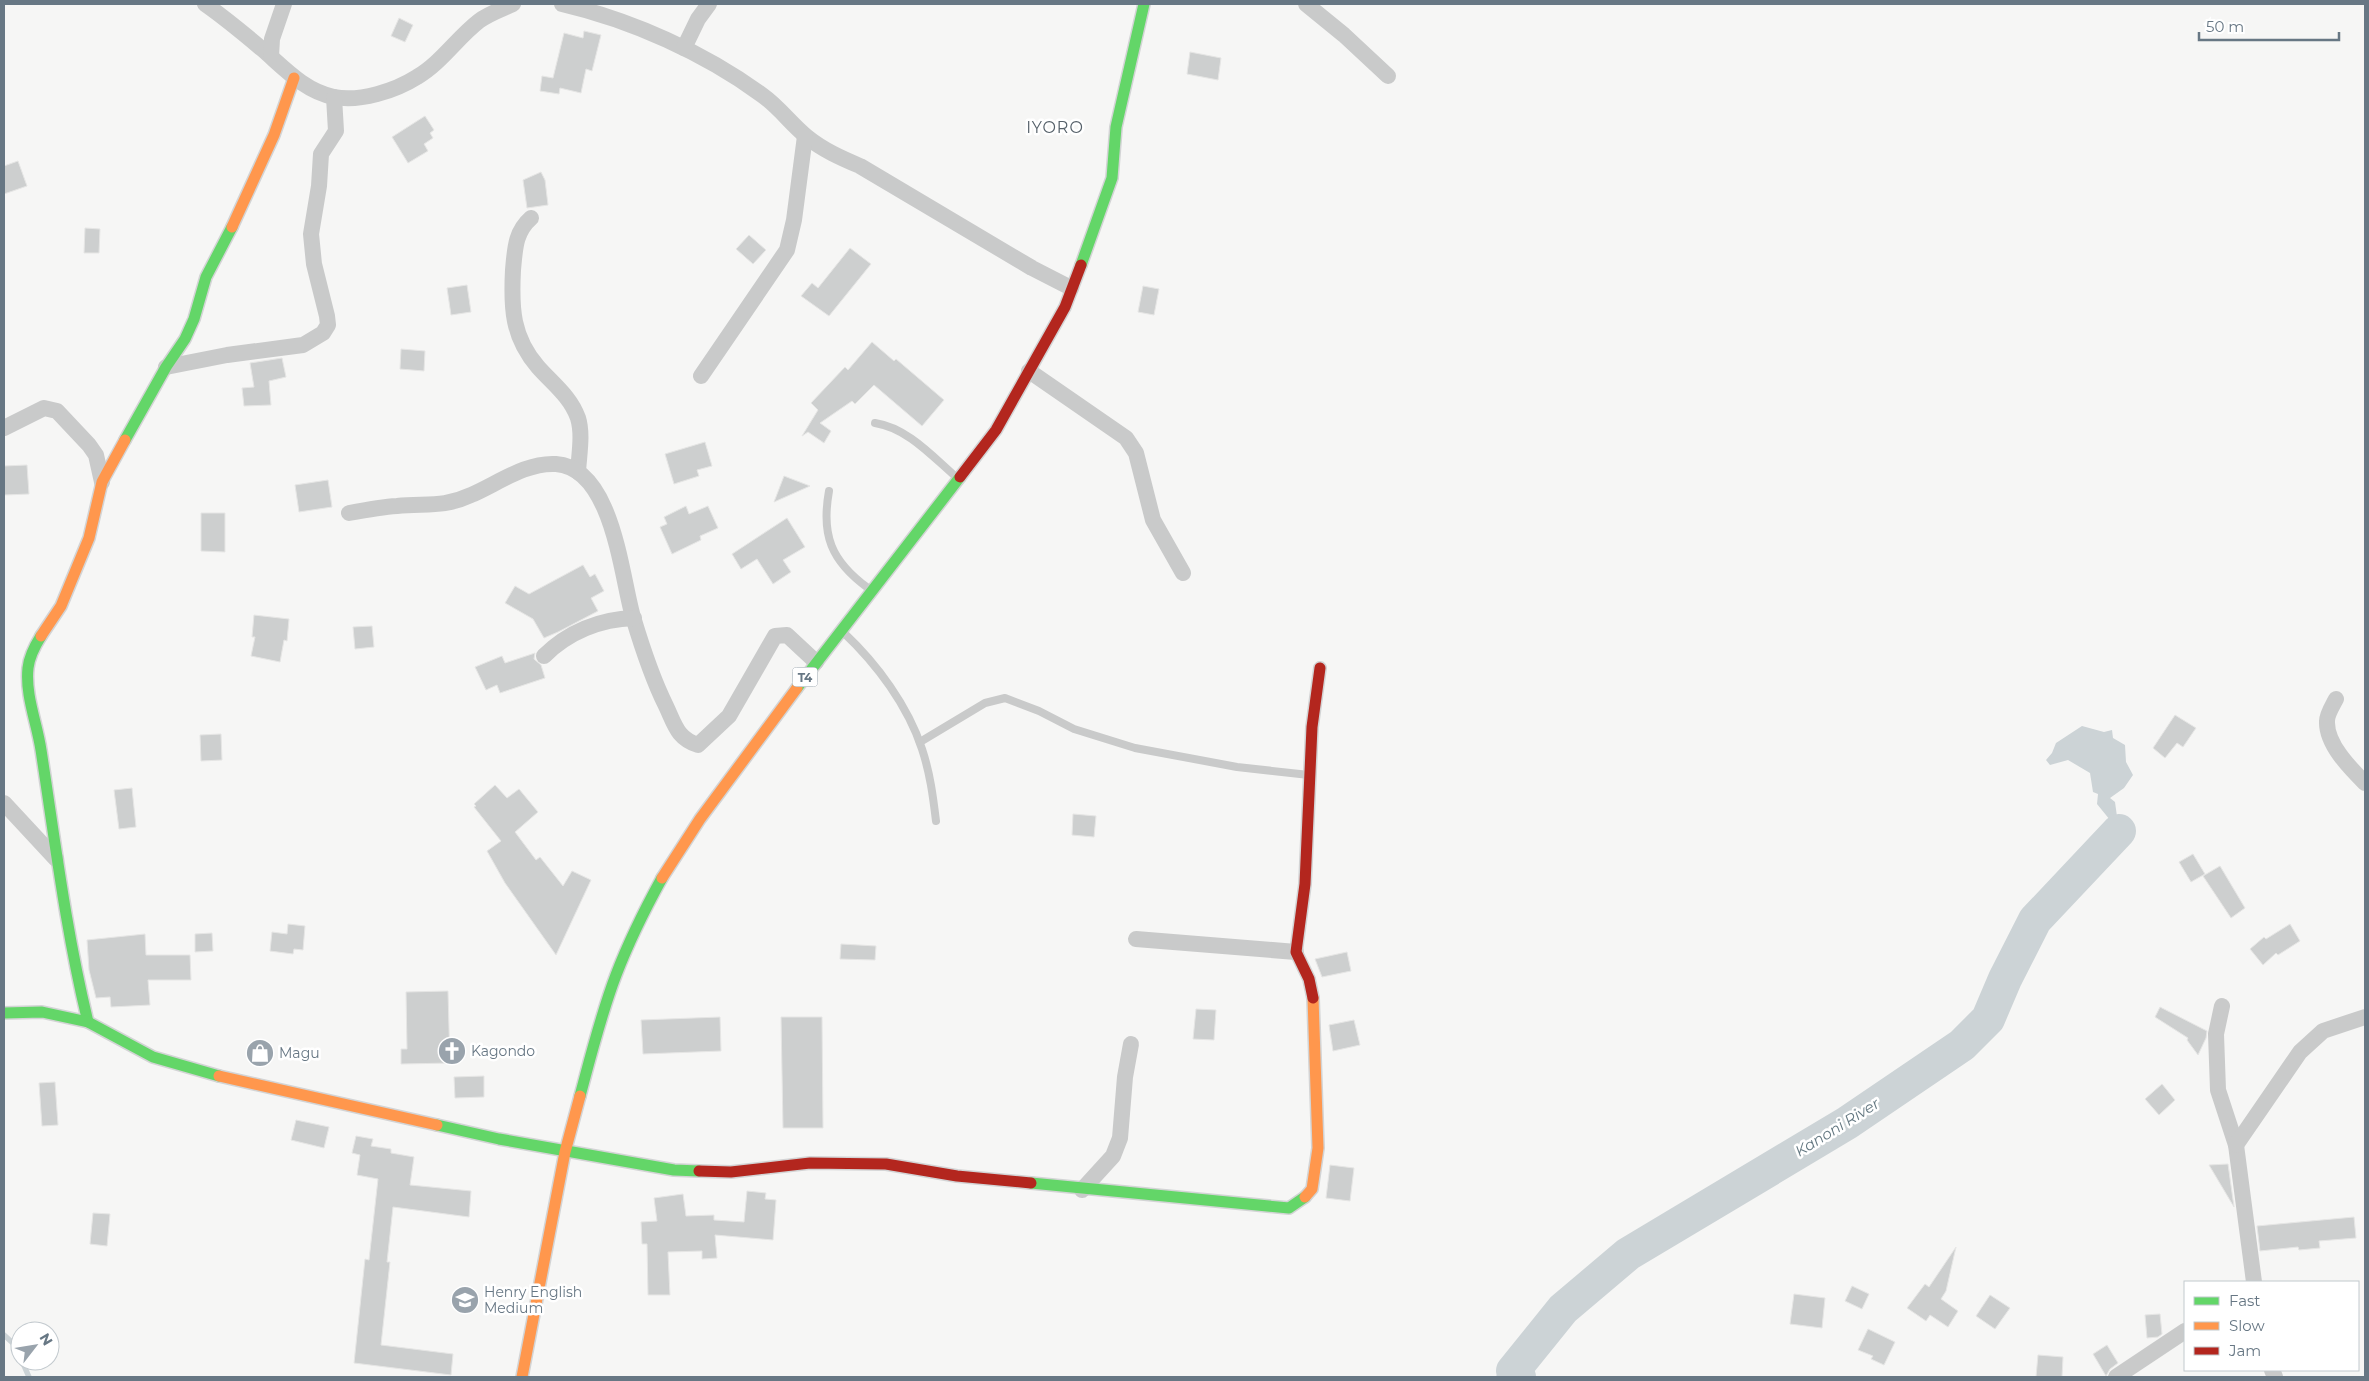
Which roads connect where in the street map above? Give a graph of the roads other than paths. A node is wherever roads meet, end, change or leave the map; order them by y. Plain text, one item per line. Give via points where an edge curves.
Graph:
1 (205, 4) edge
2 (284, 4) edge
3 (512, 4) edge
4 (562, 4) edge
5 (709, 4) edge
6 (1144, 4) edge
7 (1306, 4) edge
8 (684, 48) junction
9 (271, 56) junction
10 (1388, 76) dead end
11 (294, 78) junction
12 (334, 97) junction
13 (805, 136) junction
14 (531, 218) dead end
15 (1071, 288) junction
16 (166, 368) junction
17 (1029, 371) junction
18 (701, 376) dead end
19 (875, 423) dead end
20 (4, 428) edge
21 (578, 472) junction
22 (958, 479) junction
23 (102, 482) junction
24 (829, 491) dead end
25 (349, 514) dead end
26 (1183, 572) dead end
27 (871, 590) junction
28 (634, 618) junction
29 (840, 630) junction
30 (544, 656) dead end
31 (816, 662) junction
32 (1320, 668) dead end
33 (2336, 699) dead end
34 (920, 742) junction
35 (1309, 775) junction
36 (2365, 782) edge
37 (4, 803) edge
38 (936, 820) dead end
39 (56, 859) junction
40 (1136, 939) dead end
41 (1296, 952) junction
42 (2222, 1006) dead end
43 (4, 1014) edge
44 (2365, 1017) edge
45 (88, 1022) junction
46 (1131, 1044) dead end
47 (2236, 1145) junction
48 (565, 1152) junction
49 (1082, 1190) junction
50 (2254, 1281) edge
51 (2184, 1332) edge
52 (522, 1377) edge
53 (2116, 1377) edge

1 - 9 street
2 - 9 street via 272,39
3 - 12 street via 481,20 418,77 392,89 361,97
4 - 8 street via 601,14
5 - 8 street
6 - 15 main road, T4 via 1116,127 1112,178
7 - 10 street
8 - 13 street via 762,95
9 - 11 street
11 - 12 street
11 - 16 main road via 274,135 206,278 188,333
12 - 16 street via 336,131 322,154 311,234 314,264 328,325 323,333 303,345
13 - 15 street via 830,154 860,166
13 - 18 street via 787,250
14 - 21 street via 521,227 515,248 512,299 516,328 527,352 562,390 579,420
15 - 17 main road, T4 via 1065,307
16 - 23 main road
17 - 22 main road, T4 via 996,430
17 - 26 street via 1126,438 1136,453 1153,520
19 - 22 lane via 888,425 908,436
20 - 23 street via 44,408 57,411 96,455
21 - 25 street via 556,464 529,468 470,496 440,506 399,506
21 - 28 street via 594,489 614,530
22 - 27 main road, T4
23 - 39 main road via 89,538 60,606 39,640 28,667 30,701 42,747
24 - 27 lane via 825,513 827,538 845,569
27 - 29 main road, T4
28 - 30 street via 614,618 593,624 554,646
28 - 31 street via 658,690 679,734 698,745 729,716 775,636 786,635
29 - 31 main road, T4
29 - 34 lane via 862,651 884,680 908,716
31 - 48 main road, T4 via 700,819 668,867 644,912 616,975
32 - 35 main road
33 - 36 street via 2327,720 2331,740 2349,767
34 - 35 lane via 985,704 1005,698 1074,729 1135,748 1237,767
34 - 38 lane via 931,782
35 - 41 main road via 1305,884
37 - 39 street
39 - 45 main road
40 - 41 street
41 - 49 main road via 1310,979 1315,1005 1318,1148 1312,1189 1289,1208
42 - 47 street via 2216,1034 2218,1090
43 - 45 main road via 42,1012
44 - 47 street via 2323,1031 2300,1052
45 - 48 main road via 153,1057 208,1074
46 - 49 street via 1120,1138 1113,1156
47 - 50 street
48 - 49 main road via 674,1170 731,1172 810,1163 886,1164 957,1176
48 - 52 main road, T4
51 - 53 street

